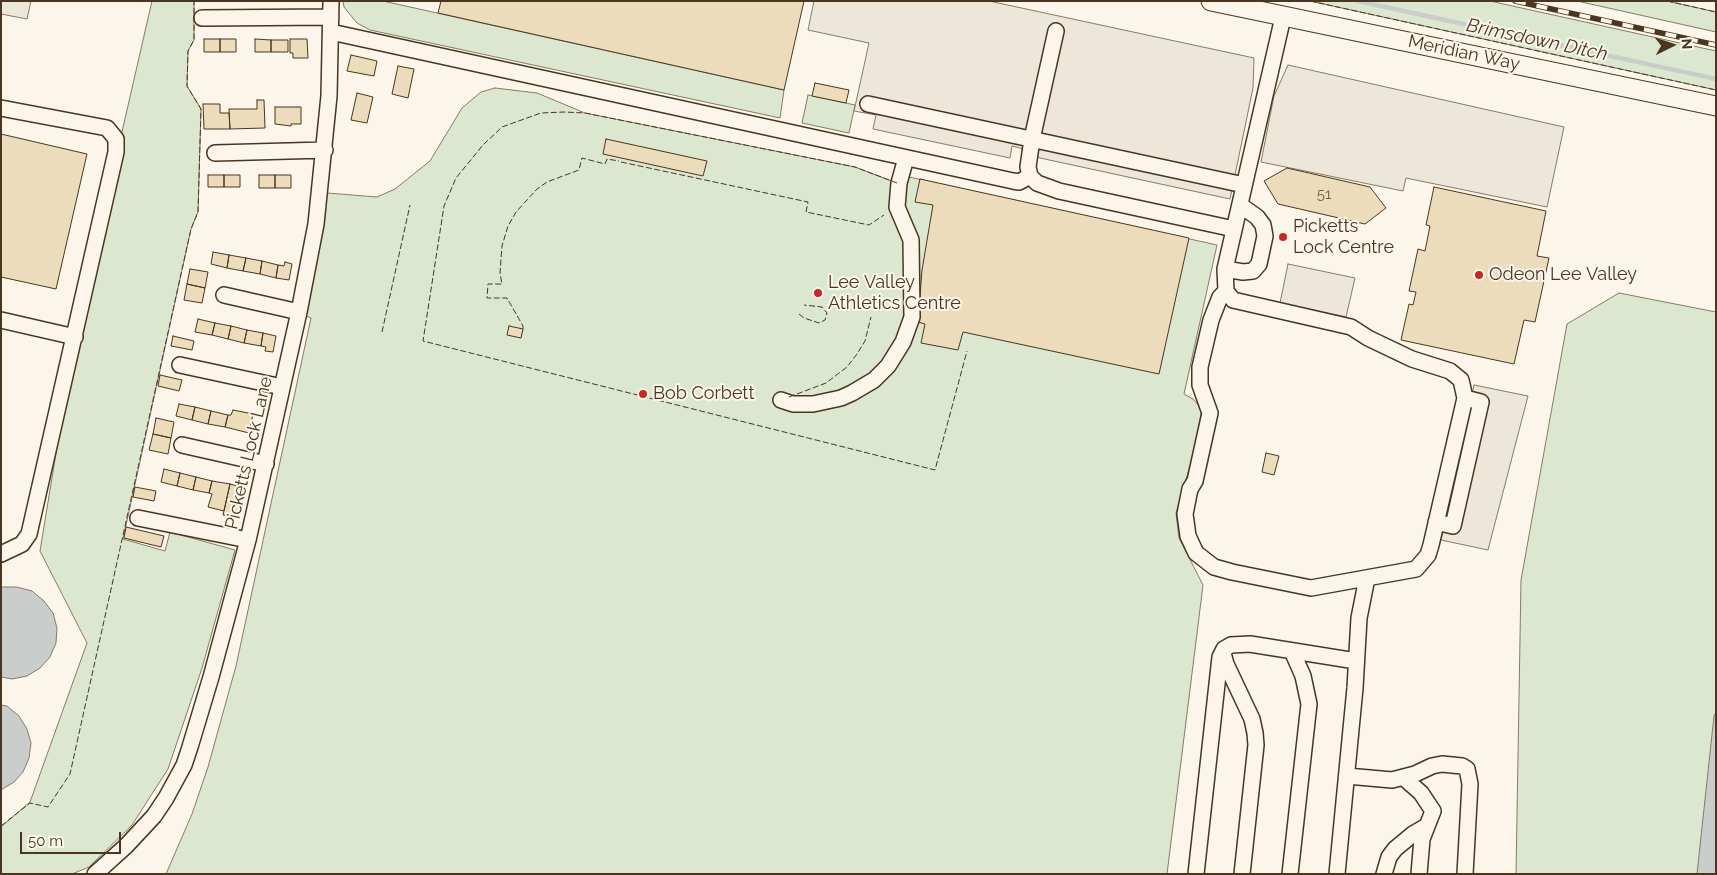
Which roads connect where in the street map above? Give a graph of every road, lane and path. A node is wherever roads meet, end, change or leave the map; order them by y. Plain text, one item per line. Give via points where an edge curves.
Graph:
1 (331, 1) edge
2 (1211, 1) edge
3 (331, 17) junction
4 (1283, 17) junction
5 (202, 18) dead end
6 (1056, 31) dead end
7 (331, 32) junction
8 (868, 104) dead end
9 (1716, 106) edge
10 (1, 108) edge
11 (1032, 139) junction
12 (324, 150) junction
13 (215, 152) dead end
14 (906, 158) junction
15 (1030, 176) junction
16 (1244, 185) junction
17 (1240, 205) junction
18 (1234, 228) junction
19 (1225, 269) junction
20 (1226, 291) junction
21 (224, 295) dead end
22 (299, 312) junction
23 (1, 320) edge
24 (75, 337) junction
25 (180, 365) dead end
26 (282, 387) junction
27 (781, 400) dead end
28 (182, 445) dead end
29 (266, 464) junction
30 (138, 518) dead end
31 (248, 540) junction
32 (1, 554) edge
33 (1367, 578) junction
34 (1292, 651) junction
35 (1222, 652) junction
36 (1356, 661) junction
37 (1348, 776) junction
38 (1404, 778) junction
39 (1426, 827) junction
40 (95, 874) edge
41 (1196, 874) edge
42 (1242, 874) edge
43 (1290, 874) edge
44 (1337, 874) edge
45 (1384, 874) edge
46 (1419, 874) edge
47 (1465, 874) edge

1 - 3 street, Picketts Lock Lane
2 - 4 main road, Meridian Way
3 - 5 street
3 - 7 street, Picketts Lock Lane
4 - 9 main road, Meridian Way
4 - 16 street
6 - 11 street
7 - 12 street, Picketts Lock Lane
7 - 14 street
8 - 11 street
10 - 24 street via 107,128 116,139 116,152
11 - 15 street
11 - 16 street
12 - 13 street
12 - 22 street, Picketts Lock Lane via 316,224
14 - 15 street via 1019,182
14 - 27 street via 897,207 911,240 912,317 903,342 888,366 852,394 813,404
15 - 18 street via 1037,184 1059,191
16 - 17 street
17 - 18 street
17 - 19 street via 1263,225 1265,236 1259,264 1244,272
18 - 19 street
19 - 20 street
20 - 33 street via 1220,297 1211,320 1200,367 1200,385 1210,413 1185,514 1188,536 1196,553 1214,566 1232,572 1310,588
20 - 33 street via 1233,300 1351,327 1412,359 1450,371 1461,380 1465,398 1428,555 1416,569
21 - 22 street
22 - 26 street, Picketts Lock Lane
23 - 24 street
24 - 32 street via 29,534 22,544
25 - 26 street
26 - 29 street, Picketts Lock Lane
28 - 29 street
29 - 31 street, Picketts Lock Lane
30 - 31 street
31 - 40 street, Picketts Lock Lane via 184,764 154,816
33 - 36 street via 1359,618
34 - 35 street via 1250,644 1231,645
34 - 36 street
34 - 43 street via 1303,676 1309,704
35 - 41 street
35 - 42 street via 1252,719 1255,733
36 - 37 street
37 - 38 street
37 - 44 street
38 - 39 street via 1420,792 1433,811
38 - 47 street via 1442,764 1467,769 1470,784
39 - 45 street via 1395,849
39 - 46 street

